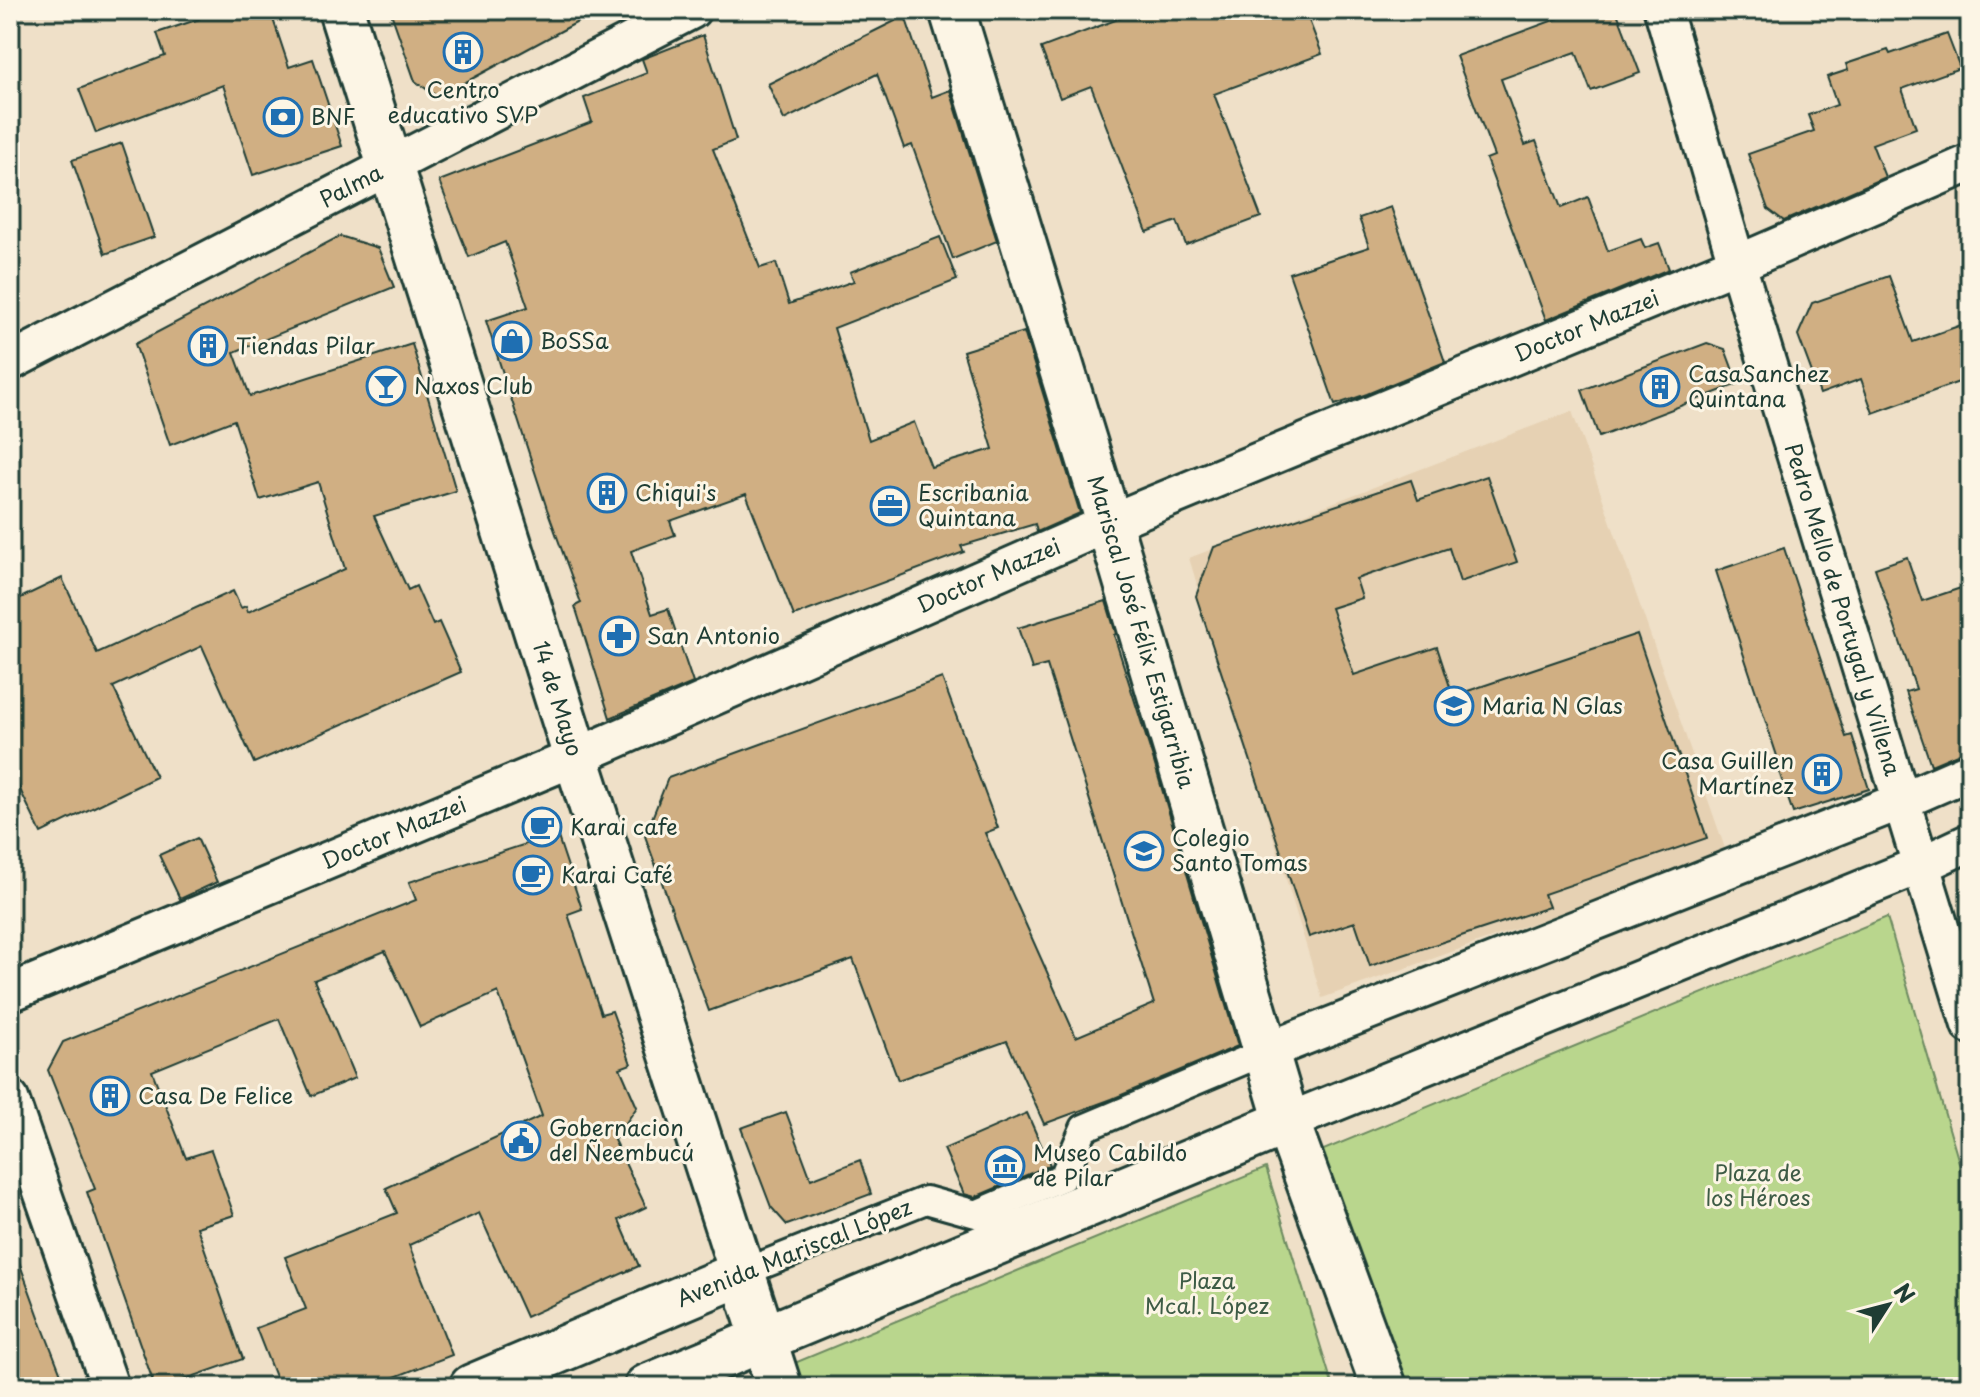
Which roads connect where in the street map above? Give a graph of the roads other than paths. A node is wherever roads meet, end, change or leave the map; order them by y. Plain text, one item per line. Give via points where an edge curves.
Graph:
1 (341, 10) edge
2 (692, 10) edge
3 (952, 10) edge
4 (1663, 10) edge
5 (1970, 163) edge
6 (389, 168) junction
7 (1737, 264) junction
8 (10, 362) edge
9 (1109, 523) junction
10 (576, 757) junction
11 (1970, 771) edge
12 (1901, 801) junction
13 (1970, 842) edge
14 (1921, 865) junction
15 (10, 993) edge
16 (1970, 1025) edge
17 (1267, 1051) junction
18 (10, 1099) edge
19 (1287, 1122) junction
20 (742, 1273) junction
21 (764, 1339) junction
22 (110, 1387) edge
23 (472, 1387) edge
24 (647, 1387) edge
25 (779, 1387) edge
26 (1384, 1387) edge

1 - 6 main road, 14 de Mayo
2 - 6 street, Palma
3 - 9 main road, Mariscal José Félix Estigarribia
4 - 7 street, Pedro Mello de Portugal y Villena
5 - 7 street, Doctor Mazzei
6 - 8 street, Palma
6 - 10 main road, 14 de Mayo
7 - 9 street, Doctor Mazzei
7 - 12 street, Pedro Mello de Portugal y Villena
9 - 10 street, Doctor Mazzei
9 - 17 main road, Mariscal José Félix Estigarribia
10 - 15 street, Doctor Mazzei
10 - 20 main road, 14 de Mayo
11 - 12 street
12 - 14 street, Pedro Mello de Portugal y Villena
12 - 17 street
13 - 14 street
14 - 16 street, Pedro Mello de Portugal y Villena
14 - 19 street
17 - 19 main road, Mariscal José Félix Estigarribia
17 - 20 street, Avenida Mariscal López via 1084,1128 1063,1177 976,1214 926,1200
18 - 22 street
19 - 21 main road
19 - 26 main road, Mariscal José Félix Estigarribia
20 - 21 main road, 14 de Mayo
20 - 23 main road, Avenida Mariscal López
21 - 24 main road
21 - 25 main road, 14 de Mayo

